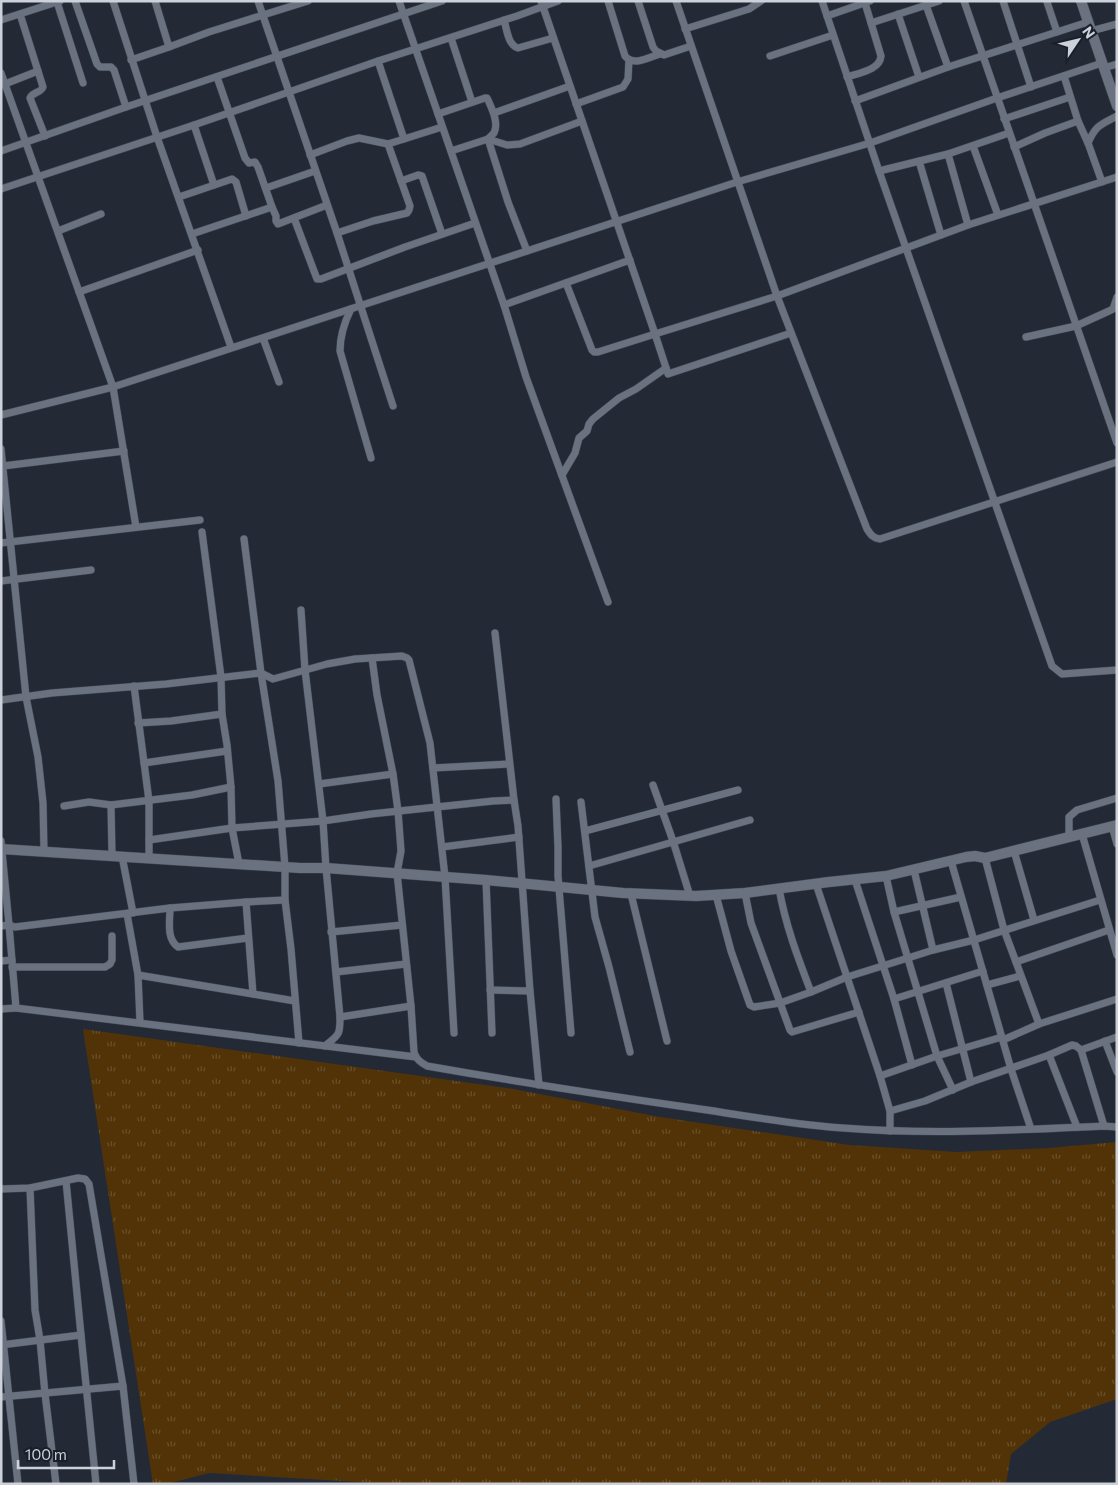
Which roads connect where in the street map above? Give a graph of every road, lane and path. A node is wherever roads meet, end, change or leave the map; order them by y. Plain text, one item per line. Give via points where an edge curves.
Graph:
1 (30, 1) edge
2 (75, 1) edge
3 (113, 1) edge
4 (155, 1) edge
5 (258, 1) edge
6 (308, 1) edge
7 (399, 1) edge
8 (442, 1) edge
9 (558, 1) edge
10 (608, 1) edge
11 (638, 1) edge
12 (676, 1) edge
13 (761, 1) edge
14 (822, 1) edge
15 (938, 1) edge
16 (964, 1) edge
17 (1003, 1) edge
18 (1081, 1) edge
19 (58, 2) edge
20 (868, 2) edge
21 (1047, 2) edge
22 (45, 3) edge
23 (299, 3) edge
24 (542, 4) edge
25 (926, 5) junction
26 (32, 10) junction
27 (20, 14) junction
28 (404, 14) junction
29 (898, 14) junction
30 (263, 15) junction
31 (827, 16) junction
32 (1, 20) edge
33 (504, 20) junction
34 (871, 23) junction
35 (1117, 24) edge
36 (1090, 26) junction
37 (686, 29) junction
38 (1057, 32) junction
39 (833, 34) junction
40 (450, 38) junction
41 (553, 38) junction
42 (691, 46) junction
43 (1017, 46) junction
44 (169, 47) junction
45 (415, 48) junction
46 (660, 54) junction
47 (770, 56) dead end
48 (983, 56) junction
49 (277, 57) junction
50 (132, 60) junction
51 (629, 60) junction
52 (378, 61) junction
53 (1117, 64) edge
54 (948, 66) junction
55 (1103, 66) junction
56 (38, 71) junction
57 (1, 73) edge
58 (1064, 76) junction
59 (217, 77) junction
60 (847, 77) junction
61 (918, 77) junction
62 (83, 83) dead end
63 (1113, 83) edge
64 (5, 84) junction
65 (570, 86) junction
66 (1031, 87) junction
67 (288, 92) junction
68 (1070, 97) junction
69 (997, 98) junction
70 (145, 101) junction
71 (855, 101) junction
72 (472, 102) junction
73 (576, 104) junction
74 (1117, 106) edge
75 (126, 107) junction
76 (230, 113) junction
77 (494, 113) junction
78 (438, 114) junction
79 (1117, 116) edge
80 (1004, 119) junction
81 (582, 121) junction
82 (1078, 121) junction
83 (194, 125) junction
84 (442, 127) junction
85 (1009, 133) junction
86 (45, 136) junction
87 (157, 137) junction
88 (488, 139) junction
89 (404, 140) junction
90 (26, 143) junction
91 (870, 143) junction
92 (1088, 143) junction
93 (388, 144) junction
94 (973, 146) junction
95 (1014, 147) junction
96 (1, 151) edge
97 (451, 152) junction
98 (948, 154) junction
99 (310, 155) junction
100 (919, 161) junction
101 (316, 171) junction
102 (879, 171) junction
103 (38, 176) junction
104 (1117, 178) edge
105 (401, 181) junction
106 (737, 182) junction
107 (1102, 182) junction
108 (214, 185) junction
109 (266, 188) junction
110 (1, 189) edge
111 (179, 197) junction
112 (1034, 204) junction
113 (327, 205) junction
114 (272, 207) junction
115 (101, 214) dead end
116 (246, 216) junction
117 (998, 216) junction
118 (294, 218) junction
119 (617, 221) junction
120 (476, 222) junction
121 (968, 225) junction
122 (58, 231) junction
123 (337, 233) junction
124 (192, 234) junction
125 (442, 234) junction
126 (941, 235) junction
127 (906, 248) junction
128 (198, 250) junction
129 (527, 250) junction
130 (630, 260) junction
131 (489, 263) junction
132 (348, 268) junction
133 (566, 283) junction
134 (79, 292) junction
135 (777, 296) junction
136 (1117, 297) edge
137 (504, 305) junction
138 (361, 306) junction
139 (351, 309) junction
140 (1076, 326) junction
141 (791, 333) junction
142 (655, 334) junction
143 (1026, 337) dead end
144 (263, 338) junction
145 (232, 348) junction
146 (666, 368) junction
147 (279, 382) dead end
148 (113, 387) junction
149 (393, 406) dead end
150 (1, 415) edge
151 (1117, 443) edge
152 (1, 449) edge
153 (124, 450) junction
154 (371, 458) dead end
155 (1117, 462) edge
156 (3, 466) junction
157 (562, 475) junction
158 (994, 502) junction
159 (200, 520) dead end
160 (136, 528) junction
161 (202, 532) dead end
162 (244, 539) dead end
163 (10, 542) junction
164 (1, 543) edge
165 (91, 570) dead end
166 (14, 580) junction
167 (1, 581) edge
168 (608, 602) dead end
169 (301, 610) dead end
170 (495, 633) dead end
171 (372, 658) junction
172 (305, 670) junction
173 (1117, 670) edge
174 (261, 673) junction
175 (220, 677) junction
176 (134, 686) junction
177 (26, 696) junction
178 (1, 700) edge
179 (222, 714) junction
180 (138, 723) junction
181 (228, 751) junction
182 (144, 763) junction
183 (509, 764) junction
184 (434, 768) junction
185 (394, 774) junction
186 (319, 784) junction
187 (652, 785) dead end
188 (231, 788) junction
189 (738, 790) dead end
190 (1117, 798) edge
191 (556, 799) dead end
192 (514, 800) junction
193 (149, 801) junction
194 (581, 802) dead end
195 (111, 805) junction
196 (64, 806) dead end
197 (438, 806) junction
198 (662, 810) junction
199 (398, 811) junction
200 (750, 820) dead end
201 (323, 821) junction
202 (282, 824) junction
203 (1114, 826) edge
204 (232, 828) junction
205 (585, 831) junction
206 (1082, 834) junction
207 (519, 837) junction
208 (1069, 837) junction
209 (149, 840) junction
210 (673, 841) junction
211 (1117, 844) edge
212 (2, 847) edge
213 (442, 847) junction
214 (1014, 851) junction
215 (44, 852) junction
216 (117, 856) junction
217 (149, 858) junction
218 (985, 858) junction
219 (951, 861) junction
220 (239, 864) junction
221 (589, 866) junction
222 (285, 867) junction
223 (326, 868) junction
224 (914, 870) junction
225 (397, 873) junction
226 (886, 876) junction
227 (445, 877) junction
228 (486, 880) junction
229 (855, 880) junction
230 (522, 883) junction
231 (816, 884) junction
232 (559, 888) junction
233 (779, 888) junction
234 (591, 889) junction
235 (745, 893) junction
236 (632, 894) junction
237 (716, 895) junction
238 (690, 896) junction
239 (961, 897) junction
240 (285, 900) junction
241 (1100, 900) junction
242 (246, 902) junction
243 (923, 906) junction
244 (170, 908) junction
245 (894, 912) junction
246 (130, 913) junction
247 (1034, 920) junction
248 (5, 925) edge
249 (402, 925) junction
250 (1004, 930) junction
251 (1109, 930) junction
252 (331, 932) junction
253 (112, 936) dead end
254 (248, 938) junction
255 (974, 940) junction
256 (933, 950) junction
257 (1117, 955) edge
258 (908, 958) junction
259 (1, 961) edge
260 (1016, 962) junction
261 (12, 964) junction
262 (406, 964) junction
263 (883, 966) junction
264 (983, 971) junction
265 (336, 972) junction
266 (138, 975) junction
267 (1020, 976) junction
268 (847, 977) junction
269 (946, 983) junction
270 (987, 985) junction
271 (490, 990) junction
272 (530, 991) junction
273 (812, 992) junction
274 (917, 992) junction
275 (253, 994) junction
276 (894, 999) junction
277 (1117, 999) edge
278 (295, 1001) junction
279 (780, 1003) junction
280 (411, 1006) junction
281 (16, 1008) junction
282 (1, 1009) edge
283 (859, 1012) junction
284 (340, 1017) junction
285 (140, 1022) junction
286 (1039, 1024) junction
287 (454, 1032) dead end
288 (492, 1033) dead end
289 (571, 1033) dead end
290 (1117, 1037) edge
291 (1002, 1038) junction
292 (667, 1041) dead end
293 (1105, 1041) junction
294 (299, 1043) junction
295 (325, 1046) junction
296 (962, 1049) junction
297 (1081, 1050) junction
298 (630, 1052) dead end
299 (1049, 1055) junction
300 (937, 1056) junction
301 (416, 1057) junction
302 (912, 1065) junction
303 (1011, 1069) junction
304 (1117, 1072) edge
305 (880, 1076) junction
306 (971, 1082) junction
307 (539, 1085) junction
308 (953, 1090) junction
309 (890, 1111) junction
310 (1104, 1126) junction
311 (1077, 1127) junction
312 (1117, 1127) edge
313 (1031, 1129) junction
314 (890, 1131) junction
315 (66, 1181) junction
316 (30, 1188) junction
317 (1, 1189) edge
318 (1, 1321) edge
319 (81, 1336) junction
320 (40, 1340) junction
321 (2, 1345) edge
322 (123, 1386) junction
323 (86, 1390) junction
324 (45, 1394) junction
325 (5, 1397) edge
326 (18, 1484) edge
327 (56, 1484) edge
328 (96, 1484) edge
329 (134, 1484) edge

1 - 26 street
2 - 75 street via 97,64 114,70
3 - 50 street
4 - 44 street
5 - 30 street
6 - 23 street
7 - 28 street
8 - 28 street
9 - 24 street
10 - 51 street
11 - 46 street via 653,47
12 - 37 street
13 - 37 street via 748,9
14 - 31 street
15 - 25 street
16 - 48 street
17 - 43 street
18 - 36 street
19 - 22 street
19 - 62 street
20 - 31 street
20 - 34 street
21 - 38 street
22 - 26 street
23 - 30 street
24 - 33 street
24 - 41 street
25 - 29 street
25 - 54 street
26 - 27 street
27 - 32 street
27 - 56 street
28 - 45 street
28 - 49 street
29 - 34 street
29 - 61 street
30 - 44 street
30 - 49 street
31 - 39 street
33 - 40 street
33 - 41 street via 514,47
34 - 60 street via 881,60 875,67
35 - 36 street
36 - 38 street
36 - 55 street
37 - 42 street
38 - 43 street
39 - 47 street
39 - 60 street
40 - 45 street
40 - 72 street
41 - 65 street
42 - 46 street
42 - 106 street
43 - 48 street
43 - 66 street
44 - 50 street
45 - 52 street
45 - 78 street
46 - 51 street via 634,62
48 - 54 street
48 - 69 street
49 - 59 street
49 - 67 street
50 - 70 street
51 - 73 street via 628,79 623,88
52 - 67 street
52 - 89 street
53 - 55 street
54 - 61 street
55 - 58 street
55 - 63 street
56 - 64 street
56 - 86 street via 43,89 30,98
57 - 64 street
58 - 66 street
58 - 68 street
59 - 70 street
59 - 76 street
60 - 71 street
61 - 71 street
63 - 74 street
64 - 90 street
65 - 73 street
65 - 77 street
66 - 69 street
67 - 76 street
67 - 99 street
68 - 80 street
68 - 82 street
69 - 80 street
69 - 91 street
70 - 75 street
70 - 87 street
71 - 91 street
72 - 77 street via 487,98
72 - 78 street
73 - 81 street
75 - 86 street
76 - 83 street
76 - 109 street via 246,158 249,163 255,162
77 - 88 street via 494,132
78 - 84 street
79 - 92 street via 1097,126
80 - 85 street
81 - 88 street via 520,144 507,145
81 - 119 street
82 - 92 street
82 - 95 street
83 - 87 street
83 - 108 street
84 - 89 street
84 - 97 street
85 - 94 street
85 - 95 street
86 - 90 street
87 - 103 street
87 - 111 street
88 - 97 street
88 - 129 street
89 - 93 street
90 - 96 street
90 - 103 street
91 - 102 street
91 - 106 street
92 - 107 street
93 - 99 street via 359,138
93 - 105 street
94 - 98 street
94 - 117 street
95 - 112 street
97 - 120 street
98 - 100 street
98 - 121 street
99 - 101 street
100 - 102 street
100 - 126 street
101 - 109 street
101 - 113 street
102 - 127 street
103 - 110 street
103 - 122 street
104 - 107 street
105 - 123 street via 411,209 408,212
105 - 125 street via 422,176
106 - 119 street
106 - 135 street
107 - 112 street
108 - 111 street
108 - 116 street via 232,179 236,182
109 - 114 street
111 - 124 street
112 - 117 street
112 - 140 street
113 - 118 street
113 - 123 street
114 - 116 street
114 - 118 street via 278,224
115 - 122 street
116 - 124 street
117 - 121 street
118 - 132 street via 317,279
119 - 129 street
119 - 130 street
120 - 125 street
120 - 131 street
121 - 126 street
122 - 134 street
123 - 132 street
124 - 128 street
125 - 132 street
126 - 127 street
127 - 135 street
127 - 158 street
128 - 134 street
128 - 145 street
129 - 131 street
130 - 133 street
130 - 142 street
131 - 137 street
131 - 138 street
132 - 138 street
133 - 137 street
133 - 142 street via 594,352
134 - 148 street
135 - 141 street
135 - 142 street
136 - 140 street via 1113,309
137 - 157 street
138 - 139 street
138 - 149 street
139 - 144 street
139 - 154 street via 340,338 340,351
140 - 143 street
140 - 151 street
141 - 146 street via 668,374
141 - 158 street via 867,529 873,537 880,539
142 - 146 street
144 - 145 street
144 - 147 street
145 - 148 street
146 - 157 street via 593,419 579,438 575,453
148 - 150 street
148 - 153 street
152 - 156 street
153 - 156 street
153 - 160 street
155 - 158 street
156 - 163 street
157 - 168 street
158 - 173 street via 1052,666 1062,674
159 - 160 street
160 - 163 street
161 - 175 street
162 - 174 street
163 - 164 street
163 - 166 street
165 - 166 street
166 - 167 street
166 - 177 street
169 - 172 street
170 - 183 street
171 - 172 street
171 - 184 street via 402,656 409,660
171 - 185 street
172 - 174 street via 273,679
172 - 186 street
174 - 175 street
174 - 202 street
175 - 176 street
175 - 179 street
176 - 177 street
176 - 180 street
177 - 178 street
177 - 215 street via 44,803
179 - 180 street
179 - 181 street
180 - 182 street
181 - 182 street
181 - 188 street
182 - 193 street
183 - 184 street
183 - 192 street
184 - 197 street
185 - 186 street
185 - 199 street
186 - 201 street
187 - 198 street
188 - 193 street
188 - 204 street
189 - 198 street
190 - 208 street via 1076,810 1069,817
191 - 232 street
192 - 197 street
192 - 207 street
193 - 195 street
193 - 209 street
194 - 205 street
195 - 196 street via 89,802
195 - 216 street
197 - 199 street
197 - 213 street
198 - 205 street
198 - 210 street
199 - 201 street
199 - 225 street via 401,851
200 - 210 street
201 - 202 street
201 - 223 street
202 - 204 street
202 - 222 street
203 - 206 street
203 - 211 street
204 - 209 street
204 - 220 street
205 - 221 street
206 - 208 street
206 - 241 street
207 - 213 street
207 - 230 street
208 - 214 street
209 - 217 street
210 - 221 street
210 - 238 street
212 - 215 street
212 - 248 street
213 - 227 street
214 - 218 street
214 - 247 street
215 - 216 street
216 - 217 street
216 - 246 street
217 - 220 street
218 - 219 street via 975,856
218 - 250 street
219 - 224 street
219 - 239 street
220 - 222 street
221 - 234 street
222 - 223 street
222 - 240 street
223 - 225 street
223 - 252 street
224 - 226 street
224 - 243 street
225 - 227 street
225 - 249 street
226 - 229 street
226 - 245 street
227 - 228 street
227 - 287 street
228 - 230 street
228 - 271 street
229 - 231 street
229 - 263 street
230 - 232 street
230 - 272 street
231 - 233 street
231 - 268 street
232 - 234 street
232 - 289 street
233 - 235 street
233 - 273 street via 797,956
234 - 236 street
234 - 298 street via 595,918
235 - 237 street
235 - 279 street via 750,924
236 - 238 street
236 - 292 street
237 - 238 street
237 - 279 street via 750,1005
239 - 243 street
239 - 255 street
240 - 242 street
240 - 278 street
241 - 247 street
241 - 251 street
242 - 244 street
242 - 254 street
243 - 245 street
243 - 256 street
244 - 246 street
244 - 254 street via 170,937 178,947
245 - 258 street
246 - 248 street via 25,927
246 - 266 street
247 - 250 street
248 - 261 street
249 - 252 street
249 - 262 street
250 - 255 street
250 - 260 street
251 - 257 street
251 - 260 street
252 - 265 street
253 - 261 street via 112,960 105,967
254 - 275 street
255 - 256 street
255 - 264 street
256 - 258 street
258 - 263 street
258 - 274 street
259 - 261 street
260 - 267 street
261 - 281 street
262 - 265 street
262 - 280 street
263 - 268 street
263 - 276 street
264 - 269 street
264 - 270 street
265 - 284 street
266 - 275 street
266 - 285 street
267 - 270 street
267 - 286 street
268 - 273 street
268 - 283 street
269 - 274 street
269 - 296 street
270 - 291 street
271 - 272 street
271 - 288 street
272 - 307 street
273 - 279 street
274 - 276 street
274 - 300 street
275 - 278 street
276 - 302 street
277 - 286 street
278 - 294 street
279 - 283 street via 792,1032
280 - 284 street
280 - 301 street
281 - 282 street
281 - 285 street
283 - 305 street
284 - 295 street via 338,1036
285 - 294 street
286 - 291 street
290 - 293 street
291 - 296 street
291 - 303 street
293 - 297 street
293 - 304 street
294 - 295 street
295 - 301 street
296 - 300 street
296 - 306 street
297 - 299 street via 1072,1045
297 - 310 street
299 - 303 street
299 - 311 street
300 - 302 street
300 - 308 street
301 - 307 street via 427,1066
302 - 305 street
303 - 306 street
303 - 313 street
305 - 309 street
306 - 308 street
307 - 314 street via 797,1124
308 - 309 street
309 - 314 street
310 - 311 street
310 - 312 street
311 - 313 street
313 - 314 street
315 - 316 street
315 - 319 street
315 - 322 street via 78,1178 89,1184
316 - 317 street
316 - 320 street
318 - 321 street
319 - 320 street
319 - 323 street
320 - 321 street
320 - 324 street
321 - 325 street
322 - 323 street
322 - 329 street
323 - 324 street
323 - 328 street
324 - 325 street
324 - 327 street
325 - 326 street

